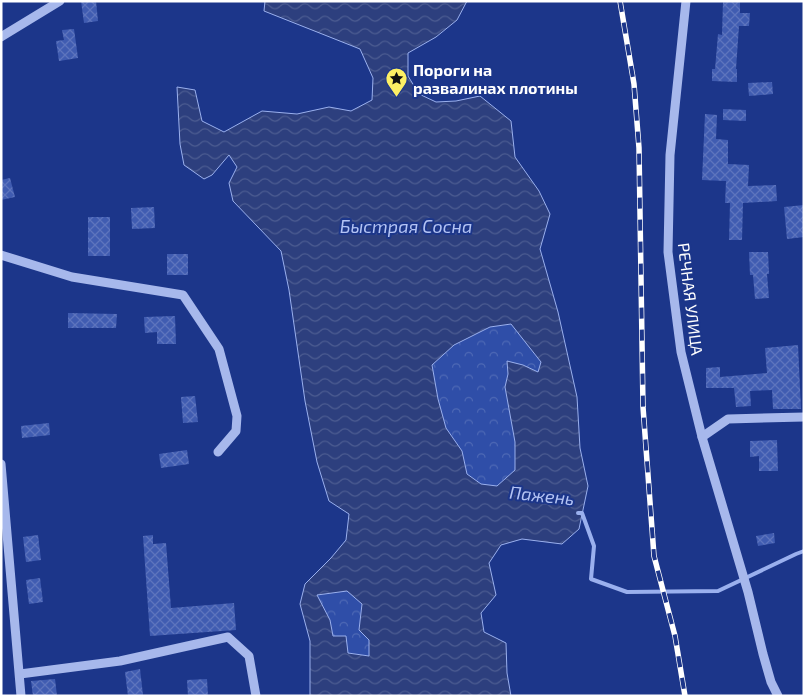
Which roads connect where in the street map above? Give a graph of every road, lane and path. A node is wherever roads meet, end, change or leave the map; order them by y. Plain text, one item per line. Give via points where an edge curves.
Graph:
1 (60, 1) edge
2 (686, 1) edge
3 (1, 37) edge
4 (1, 256) edge
5 (804, 417) edge
6 (702, 437) junction
7 (218, 452) dead end
8 (1, 464) edge
9 (20, 674) junction
10 (21, 696) edge
11 (256, 696) edge
12 (778, 696) edge

1 - 3 street
2 - 6 street, РЕЧНАЯ УЛИЦА via 670,155 668,252 681,352
4 - 7 street via 72,278 183,295 218,349 237,416 236,431
5 - 6 street via 728,419
6 - 12 street, РЕЧНАЯ УЛИЦА via 748,592 768,673
8 - 9 street
9 - 10 street
9 - 11 street via 120,661 228,637 249,656

